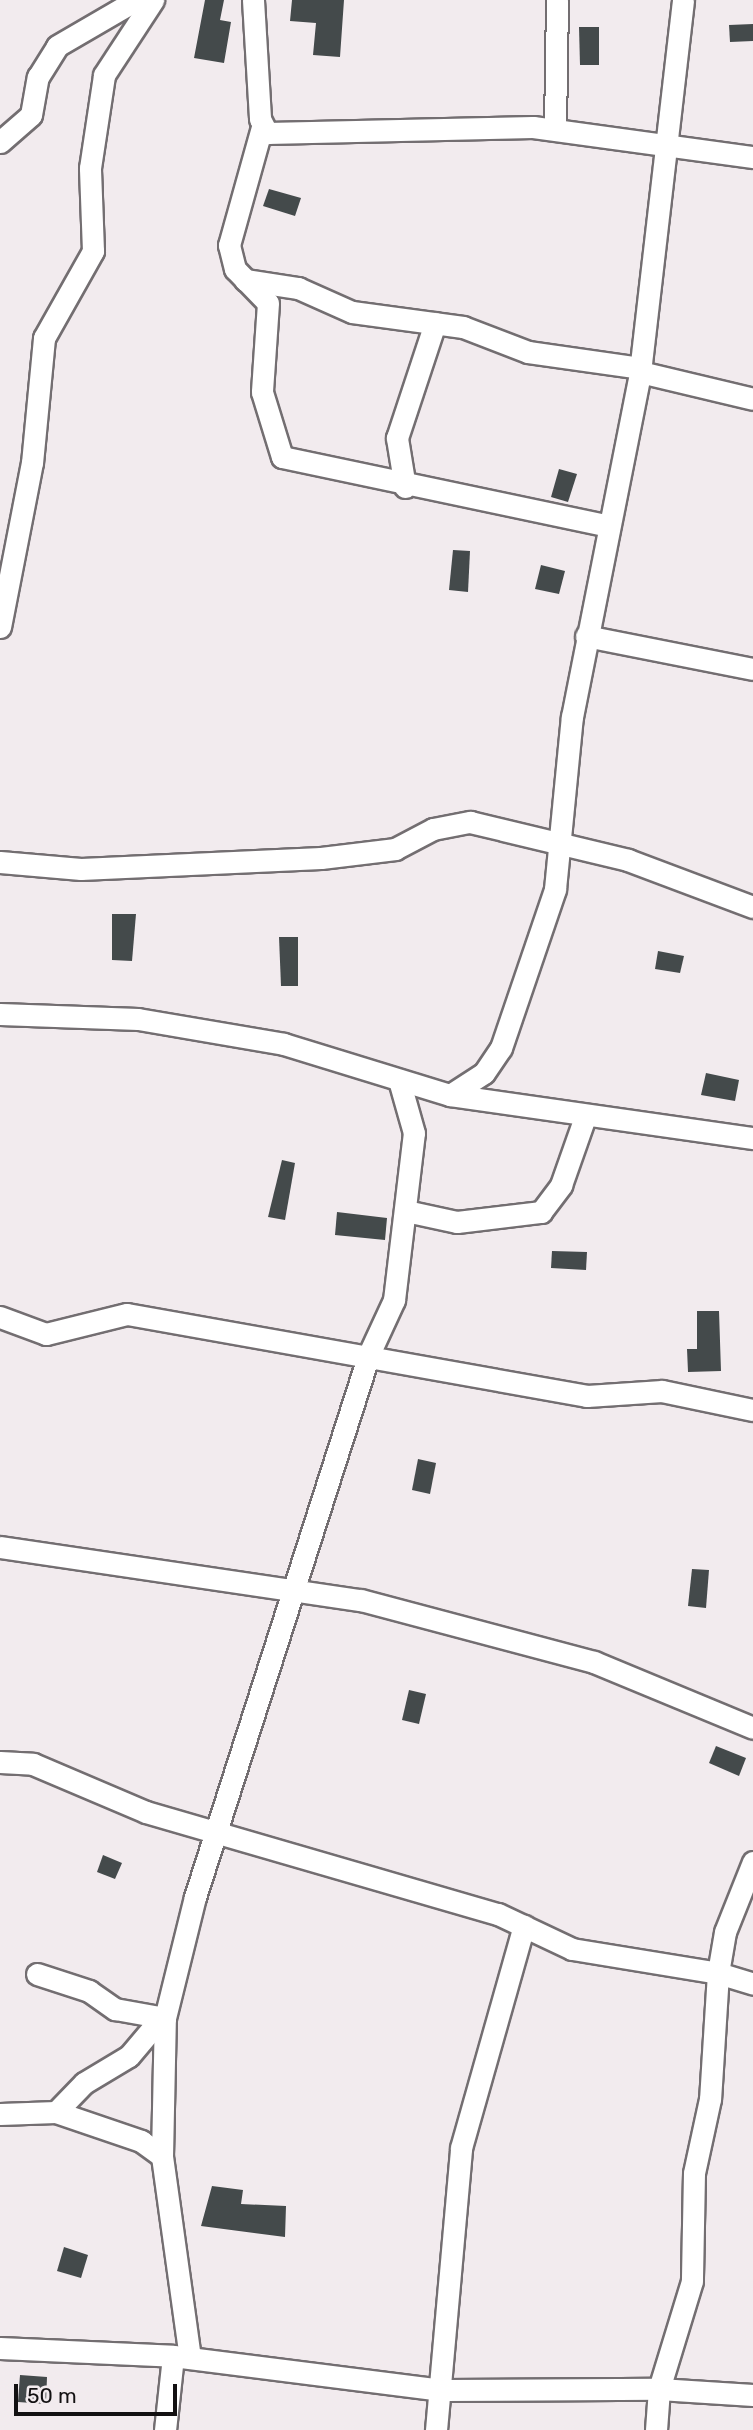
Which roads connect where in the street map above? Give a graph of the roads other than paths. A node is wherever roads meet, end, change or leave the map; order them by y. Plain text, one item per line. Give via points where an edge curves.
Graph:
1 (135, 0) edge
2 (153, 0) edge
3 (253, 0) edge
4 (557, 0) edge
5 (683, 0) edge
6 (262, 127) junction
7 (555, 128) junction
8 (0, 142) edge
9 (667, 144) junction
10 (753, 157) edge
11 (243, 280) junction
12 (435, 323) junction
13 (640, 370) junction
14 (753, 399) edge
15 (405, 487) junction
16 (609, 526) junction
17 (9, 533) edge
18 (0, 627) edge
19 (586, 636) junction
20 (753, 670) edge
21 (559, 845) junction
22 (0, 862) edge
23 (753, 907) edge
24 (0, 1014) edge
25 (399, 1080) junction
26 (450, 1096) junction
27 (585, 1117) junction
28 (753, 1138) edge
29 (406, 1211) junction
30 (0, 1317) edge
31 (369, 1354) junction
32 (753, 1410) edge
33 (0, 1547) edge
34 (292, 1591) junction
35 (753, 1728) edge
36 (0, 1762) edge
37 (219, 1833) junction
38 (753, 1862) edge
39 (524, 1926) junction
40 (718, 1973) junction
41 (37, 1974) dead end
42 (753, 1984) edge
43 (164, 2017) junction
44 (57, 2112) junction
45 (0, 2113) edge
46 (162, 2156) junction
47 (0, 2348) edge
48 (182, 2357) junction
49 (659, 2389) junction
50 (444, 2390) junction
51 (753, 2395) edge
52 (165, 2430) edge
53 (436, 2430) edge
54 (656, 2430) edge

1 - 8 street via 57,46 38,77 31,115
2 - 17 street via 104,75 90,168 93,251 44,338 34,454
3 - 6 street
4 - 7 street
5 - 9 street
6 - 7 street via 299,136 427,126
6 - 11 street via 231,226 232,256
7 - 9 street
9 - 10 street
9 - 13 street
11 - 12 street via 298,288 352,312
11 - 15 street via 268,303 262,392 282,457
12 - 13 street via 528,352
12 - 15 street via 399,428
13 - 14 street
13 - 16 street
15 - 16 street
16 - 19 street
17 - 18 street
19 - 20 street
19 - 21 street
21 - 22 street via 470,822 433,829 395,849 321,858 81,869
21 - 23 street via 628,860
21 - 26 street via 555,890 501,1048 484,1073
24 - 25 street via 149,1020 284,1044
25 - 26 street
25 - 29 street via 414,1133
26 - 27 street
27 - 28 street
27 - 29 street via 561,1185 541,1212 457,1222
29 - 31 street via 394,1300
30 - 31 street via 46,1334 127,1314
31 - 32 street via 587,1396 662,1391
31 - 34 street
33 - 34 street
34 - 35 street via 361,1600 561,1653
34 - 37 street
36 - 37 street via 33,1764 103,1797
37 - 39 street via 339,1864
37 - 43 street via 195,1897
38 - 40 street via 725,1932
39 - 40 street via 572,1948
39 - 50 street via 461,2148
40 - 42 street
40 - 49 street via 710,2099 694,2173 691,2281
41 - 43 street via 89,1991 114,2009
43 - 44 street via 130,2056 83,2083
43 - 46 street
44 - 45 street
44 - 46 street via 141,2141
46 - 48 street
47 - 48 street
48 - 50 street
48 - 52 street
49 - 50 street
49 - 51 street
49 - 54 street
50 - 53 street

